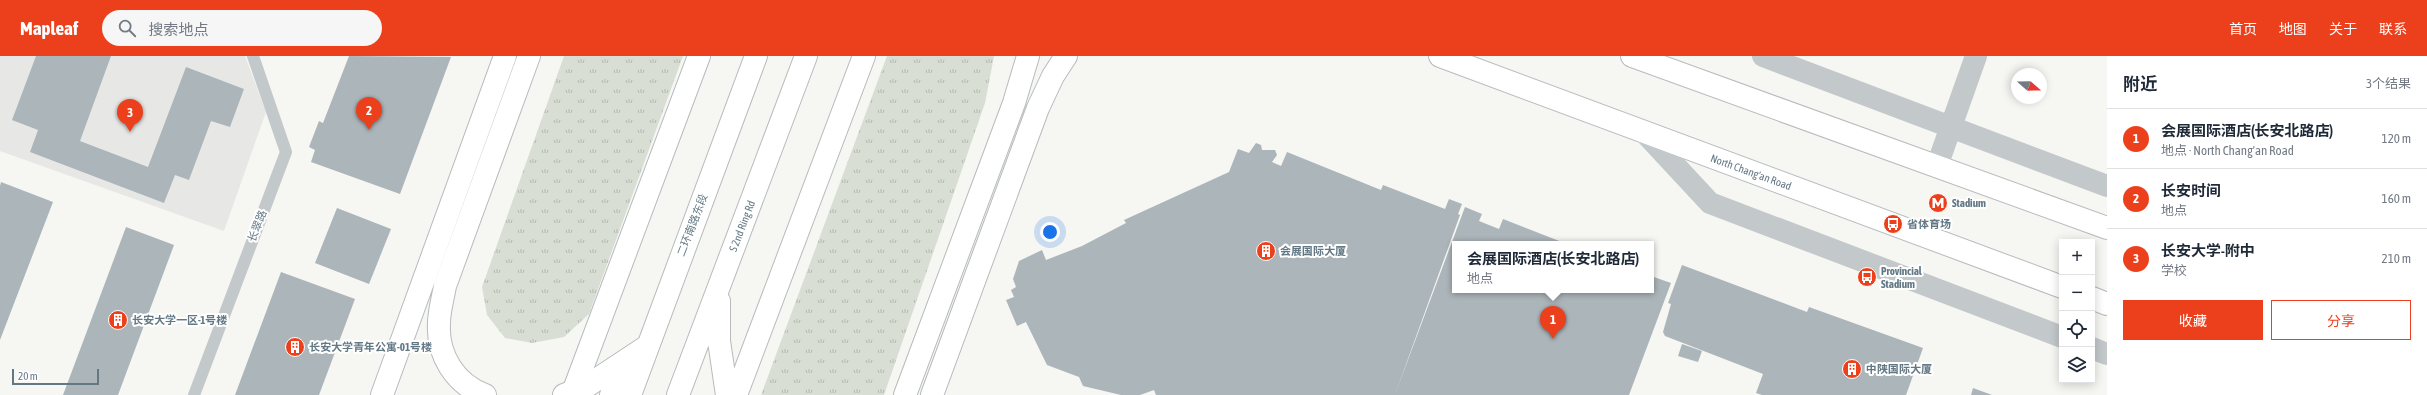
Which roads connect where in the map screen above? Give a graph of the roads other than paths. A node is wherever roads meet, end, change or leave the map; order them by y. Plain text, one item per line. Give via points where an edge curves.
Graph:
1 (253, 56) edge
2 (505, 56) edge
3 (528, 56) edge
4 (699, 56) edge
5 (756, 56) edge
6 (806, 56) edge
7 (864, 56) edge
8 (1028, 56) edge
9 (1066, 56) edge
10 (1440, 56) edge
11 (1632, 56) edge
12 (1763, 56) edge
13 (1976, 56) edge
14 (1951, 127) junction
15 (1643, 131) junction
16 (1937, 166) junction
17 (2107, 186) edge
18 (2107, 228) edge
19 (719, 286) junction
20 (2059, 286) edge
21 (2095, 299) edge
22 (2107, 304) edge
23 (2059, 336) edge
24 (646, 347) junction
25 (2095, 349) edge
26 (2107, 354) edge
27 (627, 360) junction
28 (570, 394) edge
29 (194, 395) edge
30 (382, 395) edge
31 (485, 395) edge
32 (611, 395) edge
33 (630, 395) edge
34 (678, 395) edge
35 (727, 395) edge
36 (736, 395) edge
37 (905, 395) edge
38 (932, 395) edge

1 - 29 lane, 长翠路 via 286,152
2 - 30 main road
3 - 31 main road via 445,286 439,323 442,348 454,374 469,389
4 - 28 main road
5 - 24 main road, 二环南路东段
6 - 19 main road, S 2nd Ring Rd
7 - 36 main road
8 - 37 main road via 1014,102
9 - 38 main road via 1038,108
10 - 15 main road, North Chang'an Road
11 - 16 main road
12 - 14 street
13 - 14 street
14 - 16 street
14 - 17 street
15 - 20 main road, North Chang'an Road
15 - 23 street via 1710,203
16 - 18 main road
19 - 34 main road, S 2nd Ring Rd
19 - 35 main road via 719,341
21 - 22 main road
24 - 27 main road
24 - 33 main road, 二环南路东段
25 - 26 street
27 - 28 main road
27 - 32 main road

